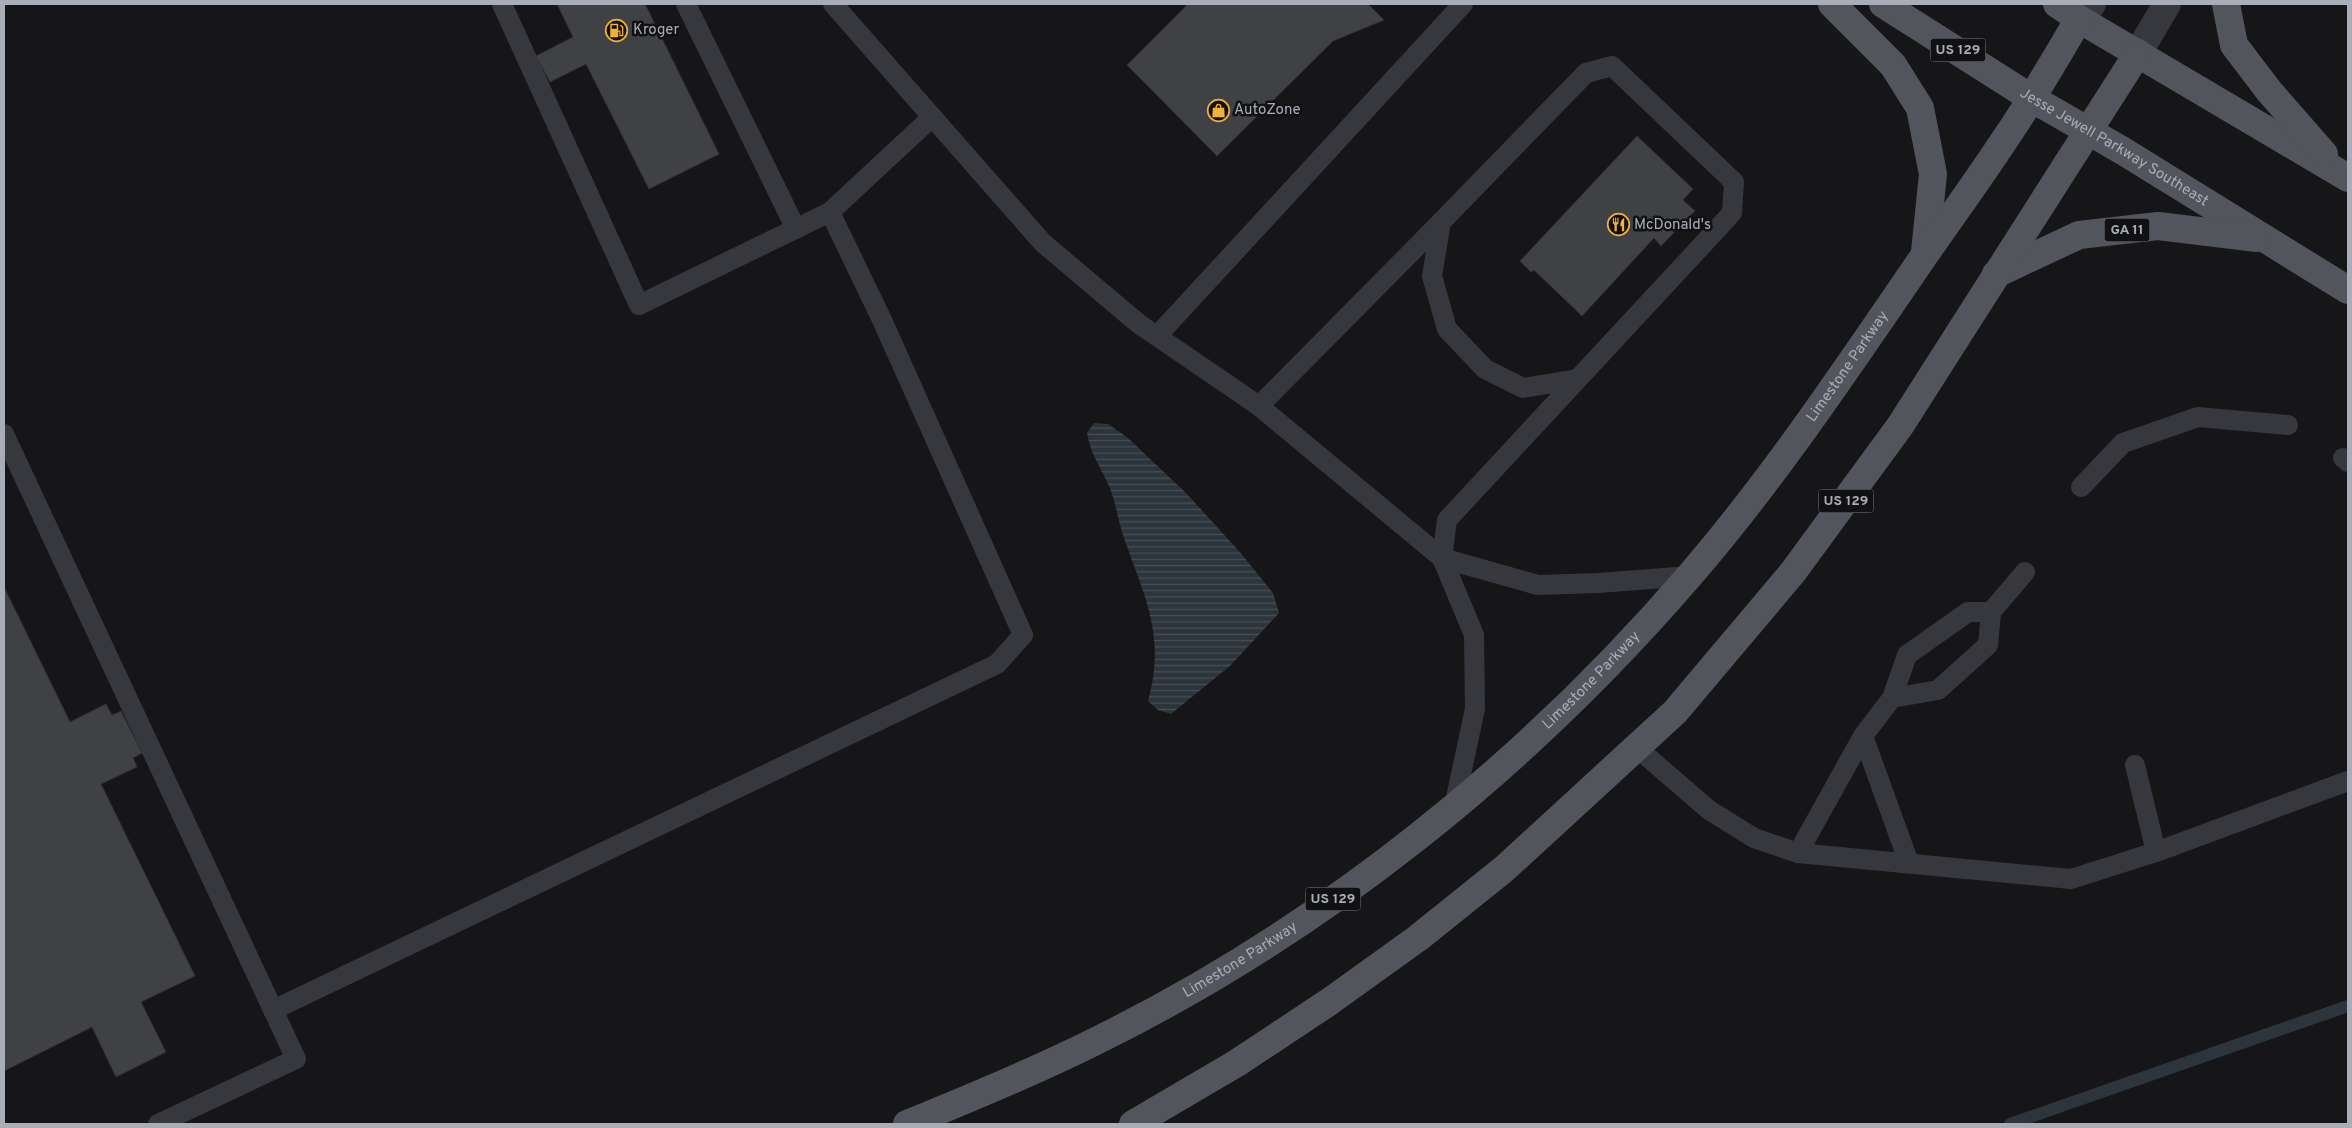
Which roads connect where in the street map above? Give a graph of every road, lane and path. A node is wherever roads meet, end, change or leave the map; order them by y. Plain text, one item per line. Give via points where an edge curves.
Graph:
1 (502, 4) edge
2 (686, 4) edge
3 (832, 4) edge
4 (1463, 4) edge
5 (1832, 4) edge
6 (1883, 4) edge
7 (2057, 4) edge
8 (2168, 4) edge
9 (2226, 4) edge
10 (2085, 11) edge
11 (2138, 53) junction
12 (2031, 98) junction
13 (931, 118) junction
14 (2087, 132) junction
15 (2344, 175) edge
16 (830, 212) junction
17 (1441, 222) junction
18 (796, 229) junction
19 (2266, 239) junction
20 (1924, 254) junction
21 (1996, 274) junction
22 (2348, 290) edge
23 (1157, 336) junction
24 (1578, 379) junction
25 (1259, 406) junction
26 (2288, 426) dead end
27 (4, 434) edge
28 (2081, 487) dead end
29 (1442, 558) junction
30 (2025, 572) dead end
31 (1690, 576) junction
32 (1991, 612) junction
33 (1892, 698) junction
34 (1863, 736) junction
35 (1636, 747) junction
36 (2135, 765) dead end
37 (2348, 781) edge
38 (1454, 807) junction
39 (2156, 852) junction
40 (1798, 853) junction
41 (1909, 863) junction
42 (273, 1010) junction
43 (158, 1124) edge
44 (907, 1124) edge
45 (1133, 1124) edge

1 - 18 lane via 639,304
2 - 18 lane
3 - 13 lane
4 - 23 lane
5 - 20 main road, US 129 via 1893,65 1920,108 1933,174
6 - 12 main road, Jesse Jewell Parkway Southeast / US 129
7 - 10 main road
8 - 11 street
9 - 15 main road via 2234,44 2269,91
10 - 11 main road
10 - 12 main road, Limestone Parkway
11 - 14 main road, US 129
11 - 15 main road
12 - 14 main road, Jesse Jewell Parkway Southeast / US 129
12 - 20 main road, Limestone Parkway
13 - 16 lane
13 - 23 lane via 1043,243
14 - 19 main road, Jesse Jewell Parkway Southeast
14 - 21 main road, US 129
16 - 18 lane
16 - 42 lane via 1024,636 997,664
17 - 24 lane via 1432,276 1448,329 1485,369 1522,388
17 - 24 lane via 1586,73 1612,66 1734,182 1732,213
17 - 25 lane
19 - 21 main road, GA 11 via 2158,226 2078,235
19 - 22 main road, Jesse Jewell Parkway Southeast
20 - 31 main road, Limestone Parkway / US 129 via 1818,412
21 - 35 main road, US 129 via 1900,426 1793,572 1675,712
23 - 25 lane
24 - 29 lane via 1447,520
25 - 29 lane
26 - 28 lane via 2198,418 2123,443
27 - 42 lane
29 - 31 lane via 1538,585
29 - 38 lane via 1474,635 1475,710
30 - 32 lane
31 - 38 main road, Limestone Parkway / US 129 via 1616,657 1557,715
32 - 33 lane via 1968,612 1907,655
32 - 33 lane via 1988,645 1938,690
33 - 34 lane
34 - 40 lane
34 - 41 lane
35 - 40 lane via 1709,810 1754,838
35 - 45 main road, US 129 via 1504,869 1418,938 1237,1063
36 - 39 lane
37 - 39 lane
38 - 44 main road, Limestone Parkway / US 129 via 1355,884 1192,989 1098,1040 1002,1085
39 - 41 lane via 2071,879
40 - 41 lane
42 - 43 lane via 296,1059

